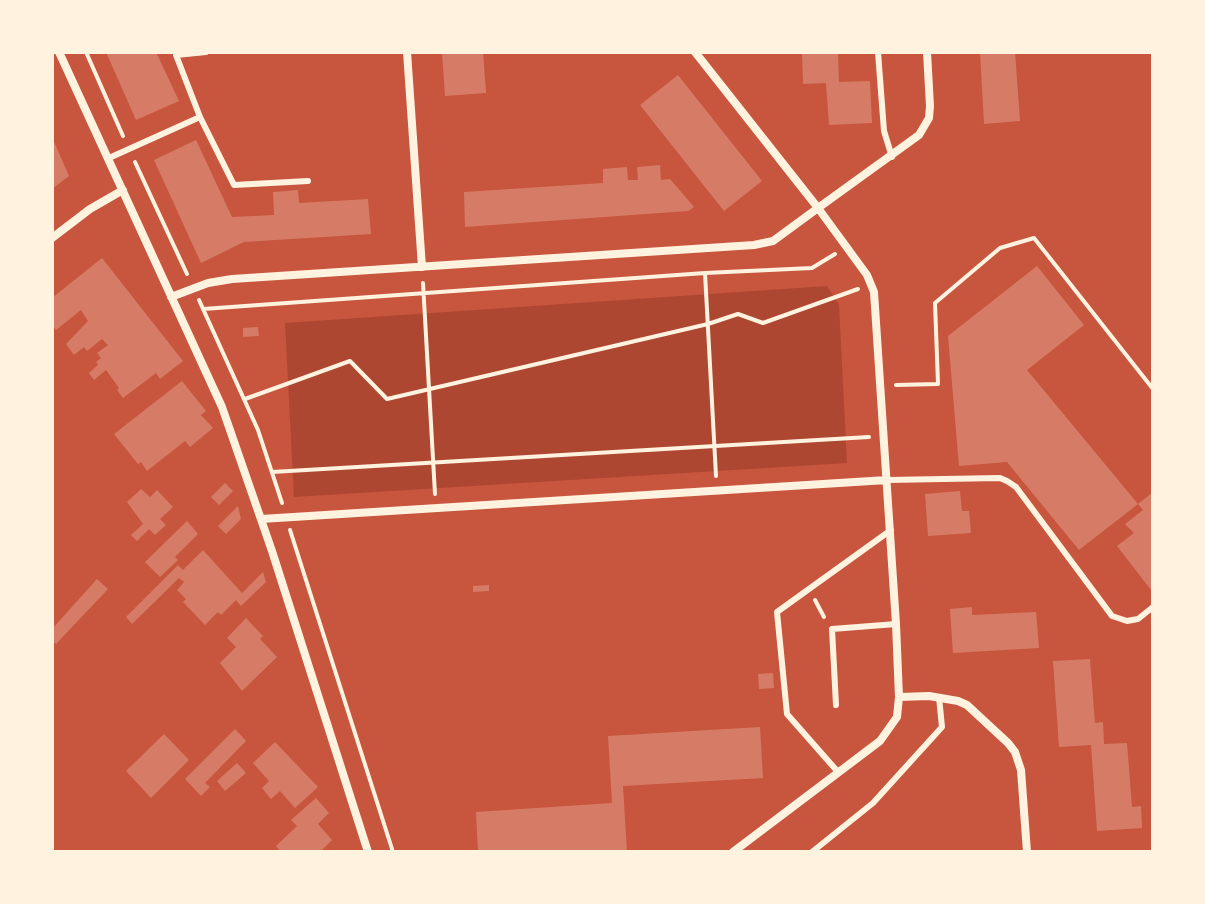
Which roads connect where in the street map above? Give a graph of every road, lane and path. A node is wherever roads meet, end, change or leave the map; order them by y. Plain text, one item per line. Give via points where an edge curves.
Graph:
1 (59, 52) edge
2 (86, 52) edge
3 (206, 52) edge
4 (407, 52) edge
5 (695, 52) edge
6 (878, 52) edge
7 (927, 52) edge
8 (200, 117) junction
9 (129, 149) junction
10 (892, 157) junction
11 (109, 158) junction
12 (308, 181) dead end
13 (123, 190) junction
14 (818, 208) junction
15 (52, 238) edge
16 (846, 247) junction
17 (704, 248) junction
18 (422, 267) junction
19 (705, 273) junction
20 (872, 284) junction
21 (193, 288) junction
22 (423, 292) junction
23 (171, 297) junction
24 (203, 309) junction
25 (708, 324) junction
26 (881, 386) junction
27 (1153, 389) edge
28 (429, 390) junction
29 (245, 399) junction
30 (884, 436) junction
31 (714, 445) junction
32 (433, 463) junction
33 (272, 472) junction
34 (887, 480) junction
35 (717, 490) junction
36 (436, 508) junction
37 (286, 517) junction
38 (261, 519) junction
39 (891, 530) junction
40 (808, 588) junction
41 (1153, 607) edge
42 (896, 624) junction
43 (832, 629) junction
44 (899, 697) junction
45 (939, 697) junction
46 (836, 705) dead end
47 (838, 772) junction
48 (368, 852) edge
49 (393, 852) edge
50 (733, 852) edge
51 (812, 852) edge
52 (1027, 852) edge

1 - 11 street
2 - 9 path
3 - 8 lane via 176,55
4 - 18 street
5 - 14 street
6 - 10 lane via 884,131
7 - 10 street via 929,118 919,135
8 - 9 lane
8 - 12 lane via 234,185
9 - 11 lane
9 - 21 path
10 - 14 street
11 - 13 street
13 - 15 street
13 - 23 street
14 - 16 street
14 - 17 street via 773,241
16 - 19 path via 812,268
16 - 20 street
17 - 18 street
17 - 19 path
18 - 21 street via 232,279
18 - 22 path
19 - 22 path
19 - 25 path
20 - 25 path via 763,323 738,314
20 - 26 street
21 - 23 street
21 - 24 path
22 - 24 path
22 - 28 path
23 - 38 street via 222,407
24 - 29 path
25 - 28 path
25 - 31 path
26 - 27 path via 938,384 935,303 1000,248 1034,238
26 - 30 street
28 - 29 path via 387,399 350,361
28 - 32 path
29 - 33 path
30 - 31 path
30 - 34 street
31 - 32 path
31 - 35 path
32 - 33 path
32 - 36 path
33 - 37 path
34 - 35 street
34 - 39 street
34 - 41 lane via 1007,481 1112,616 1138,619
35 - 36 street
36 - 37 street
37 - 38 street
37 - 49 path
38 - 48 street
39 - 40 lane
39 - 42 street
40 - 43 path
40 - 47 lane via 777,612 787,714
42 - 43 lane
42 - 44 street
43 - 46 lane
44 - 45 street
44 - 47 street via 897,717 887,733
45 - 51 lane via 942,727 873,803
45 - 52 street via 967,705 1015,752
47 - 50 street

